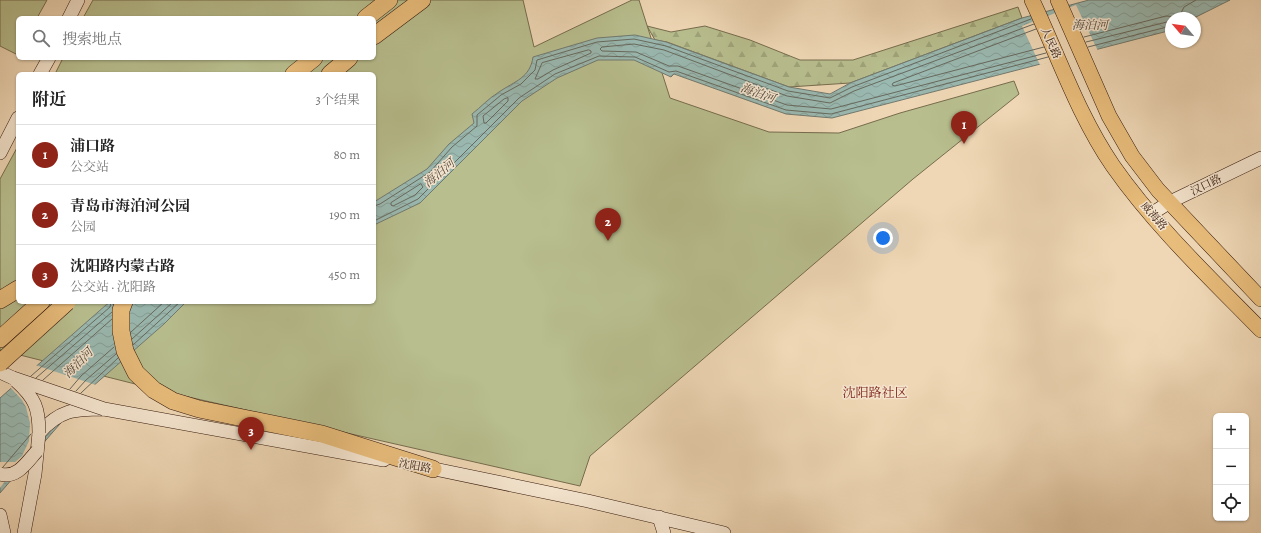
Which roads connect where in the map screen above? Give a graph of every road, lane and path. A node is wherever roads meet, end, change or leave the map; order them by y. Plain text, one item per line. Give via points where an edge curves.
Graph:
1 (78, 0) edge
2 (389, 0) edge
3 (422, 0) edge
4 (1059, 2) edge
5 (1034, 6) edge
6 (70, 16) edge
7 (369, 16) edge
8 (376, 34) edge
9 (48, 60) edge
10 (312, 60) edge
11 (317, 60) edge
12 (348, 60) edge
13 (348, 60) edge
14 (1085, 64) joint
15 (41, 72) edge
16 (296, 72) edge
17 (302, 72) edge
18 (332, 72) edge
19 (337, 72) edge
20 (1070, 86) joint
21 (16, 122) edge
22 (0, 153) edge
23 (1261, 158) edge
24 (1170, 202) junction
25 (1151, 214) junction
26 (16, 290) edge
27 (1261, 299) edge
28 (0, 300) edge
29 (39, 304) edge
30 (65, 304) edge
31 (123, 304) edge
32 (1261, 330) edge
33 (0, 339) edge
34 (0, 363) edge
35 (0, 372) edge
36 (13, 378) junction
37 (104, 409) junction
38 (39, 433) junction
39 (37, 451) junction
40 (433, 469) junction
41 (0, 474) edge
42 (0, 516) edge
43 (659, 517) junction
44 (4, 533) edge
45 (24, 533) edge
46 (664, 533) edge
47 (690, 533) edge
48 (724, 533) edge

1 - 6 main road
2 - 7 highway
3 - 8 highway
4 - 14 main road, 人民路
5 - 20 main road, 人民路
9 - 15 main road
10 - 16 highway
11 - 17 highway
12 - 18 highway
13 - 19 highway
14 - 24 main road, 威海路 via 1109,116 1132,156
20 - 25 main road, 威海路 via 1113,165
21 - 22 main road
23 - 24 main road, 汉口路
24 - 25 main road, 汉口路
24 - 27 main road, 威海路
25 - 32 main road, 威海路
26 - 28 highway
29 - 33 highway
30 - 34 highway, bridge
31 - 40 highway via 121,331 125,351 136,373 154,390 173,402 322,434
35 - 36 main road
36 - 37 main road, bridge
36 - 38 main road, bridge via 30,393 35,402
37 - 38 main road, bridge via 72,410 54,418
37 - 40 main road, 沈阳路
38 - 39 main road
39 - 41 main road, bridge via 16,473
39 - 45 main road
40 - 43 main road, 沈阳路
42 - 44 main road
43 - 46 main road
43 - 47 main road
43 - 48 main road, 沈阳路

